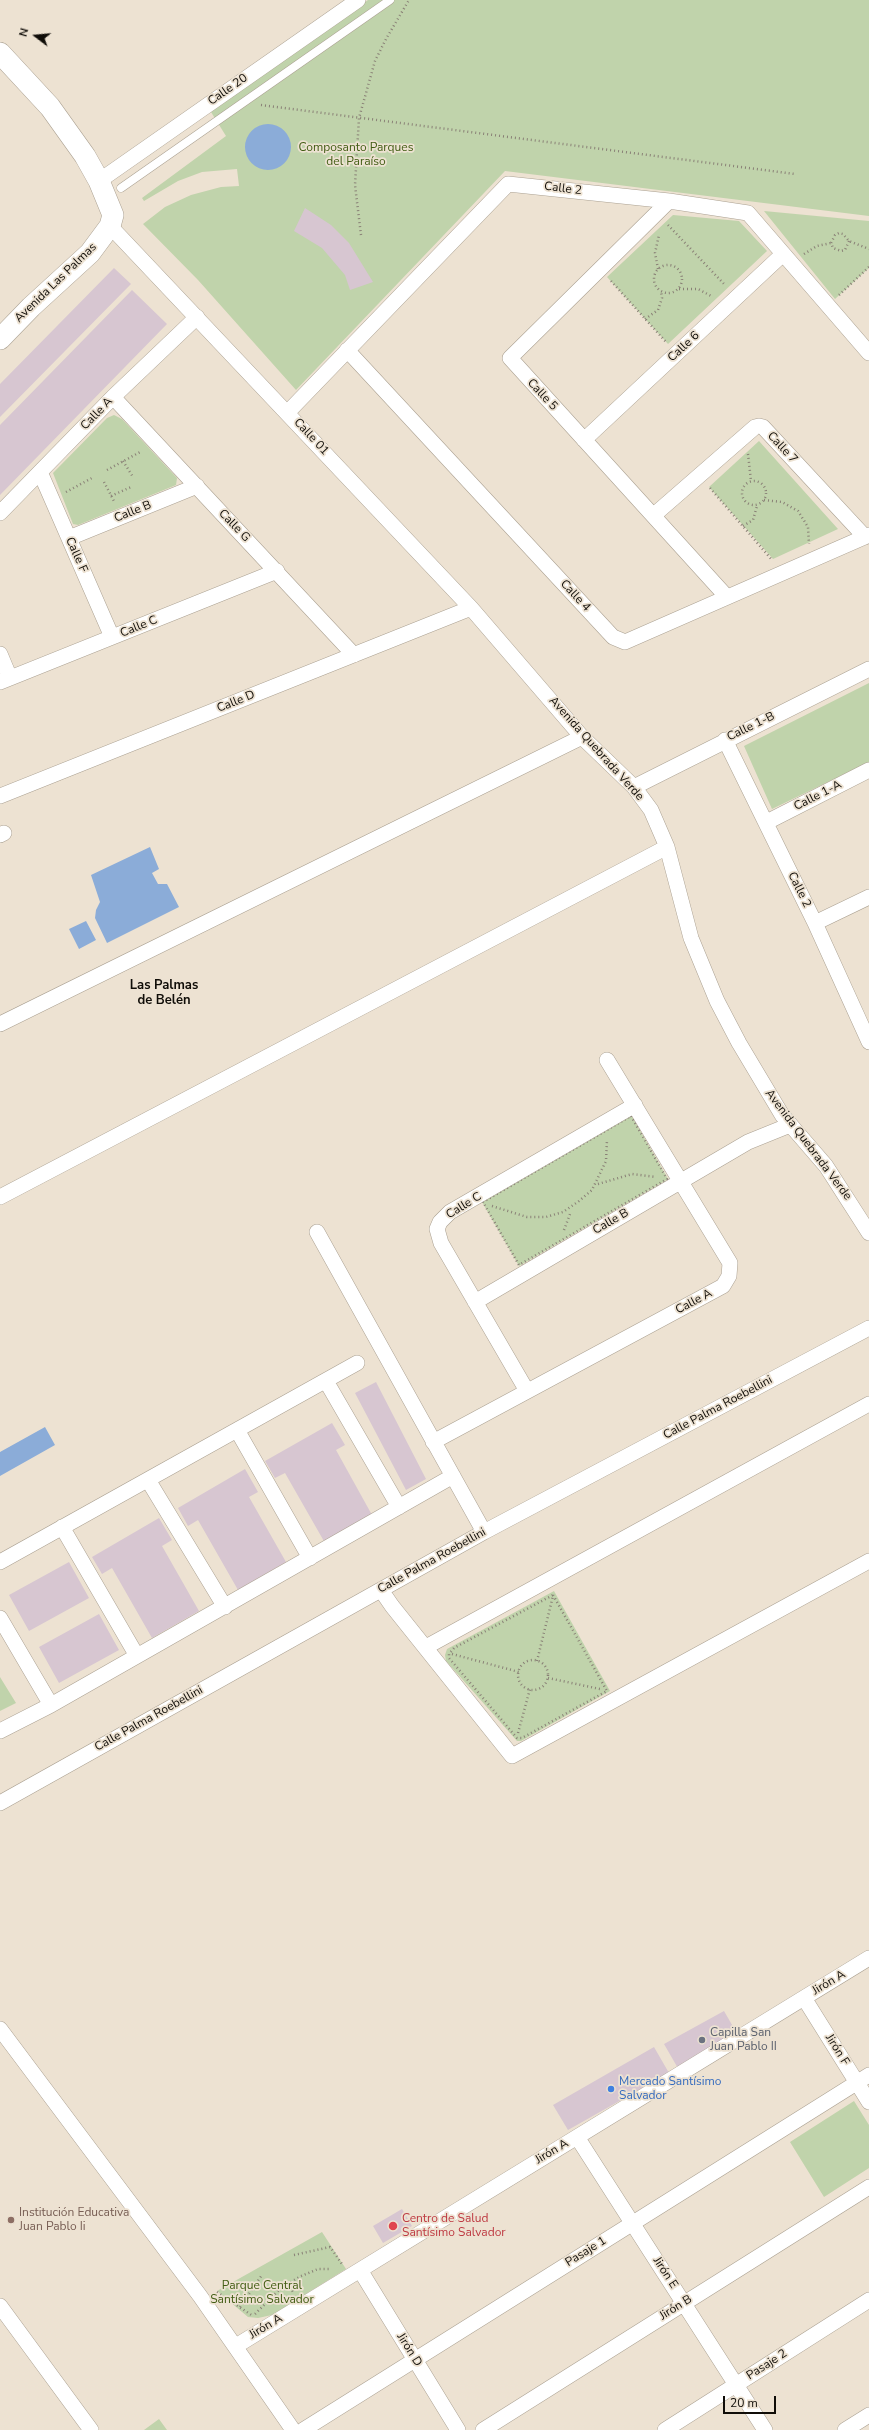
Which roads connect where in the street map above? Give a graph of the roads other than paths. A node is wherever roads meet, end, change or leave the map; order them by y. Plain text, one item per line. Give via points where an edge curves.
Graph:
1 (358, 0) edge
2 (390, 0) edge
3 (0, 53) edge
4 (99, 181) junction
5 (121, 188) dead end
6 (669, 201) junction
7 (110, 226) junction
8 (783, 254) junction
9 (197, 317) junction
10 (0, 339) edge
11 (347, 350) junction
12 (869, 353) edge
13 (113, 398) junction
14 (288, 412) junction
15 (584, 440) junction
16 (40, 472) junction
17 (197, 486) junction
18 (0, 513) edge
19 (654, 515) junction
20 (867, 536) edge
21 (69, 538) junction
22 (277, 571) junction
23 (726, 596) junction
24 (471, 608) junction
25 (112, 637) junction
26 (509, 650) joint
27 (0, 654) edge
28 (354, 655) junction
29 (869, 670) edge
30 (5, 680) edge
31 (582, 737) junction
32 (725, 740) junction
33 (869, 770) edge
34 (634, 787) junction
35 (0, 796) edge
36 (767, 822) junction
37 (667, 847) junction
38 (869, 897) edge
39 (815, 923) junction
40 (0, 1024) edge
41 (869, 1042) edge
42 (607, 1060) dead end
43 (635, 1105) junction
44 (786, 1120) junction
45 (674, 1180) junction
46 (0, 1196) edge
47 (316, 1232) dead end
48 (869, 1233) edge
49 (475, 1302) junction
50 (869, 1328) edge
51 (357, 1363) dead end
52 (326, 1381) junction
53 (527, 1391) junction
54 (869, 1404) edge
55 (237, 1430) junction
56 (434, 1442) junction
57 (453, 1476) junction
58 (148, 1480) junction
59 (399, 1507) junction
60 (62, 1527) junction
61 (484, 1532) junction
62 (310, 1558) junction
63 (869, 1561) edge
64 (0, 1562) edge
65 (381, 1590) junction
66 (225, 1607) junction
67 (0, 1618) edge
68 (427, 1647) junction
69 (136, 1656) junction
70 (51, 1705) junction
71 (0, 1731) edge
72 (0, 1803) edge
73 (869, 1958) edge
74 (804, 1998) junction
75 (0, 2029) edge
76 (863, 2078) edge
77 (869, 2102) edge
78 (577, 2137) junction
79 (869, 2187) edge
80 (633, 2223) junction
81 (355, 2273) junction
82 (869, 2300) edge
83 (684, 2303) junction
84 (0, 2306) edge
85 (236, 2346) junction
86 (415, 2360) junction
87 (736, 2384) junction
88 (869, 2415) edge
89 (91, 2430) edge
90 (293, 2430) edge
91 (303, 2430) edge
92 (458, 2430) edge
93 (483, 2430) edge
94 (665, 2430) edge
95 (765, 2430) edge
96 (845, 2430) edge

1 - 4 street, Calle 20
2 - 5 lane
3 - 4 main road via 50,107 85,156
4 - 7 main road via 113,215
6 - 8 street, Calle 2 via 748,213
6 - 11 street, Calle 2 via 508,184
6 - 15 street, Calle 5 via 510,358
7 - 9 street, Calle 01
7 - 10 main road, Avenida Las Palmas via 90,253
8 - 12 street, Calle 2
8 - 15 street, Calle 6
9 - 13 street, Calle A
9 - 14 street, Calle 01
11 - 14 street, Calle 2
11 - 23 street, Calle 4 via 613,637 625,642 636,639
13 - 16 street, Calle A
13 - 17 street, Calle G
14 - 24 street, Calle 01
15 - 19 street, Calle 5
16 - 18 street, Calle A
16 - 21 street, Calle F
17 - 21 street, Calle B
17 - 22 street, Calle G
19 - 20 street, Calle 7 via 755,427 763,427
19 - 23 street, Calle 5
20 - 23 street, Calle 4
21 - 25 street, Calle F
22 - 25 street, Calle C
22 - 28 street, Calle G
24 - 26 street, Calle 01
24 - 28 street, Calle D
25 - 30 street, Calle C
26 - 31 street, Avenida Quebrada Verde
27 - 30 street
28 - 35 street, Calle D
29 - 32 street, Calle 1-B
31 - 34 street, Avenida Quebrada Verde
31 - 40 street
32 - 34 street, Calle 1-B
32 - 36 street, Calle 2
33 - 36 street, Calle 1-A
34 - 37 street, Avenida Quebrada Verde via 651,810
36 - 39 street, Calle 2
37 - 44 street, Avenida Quebrada Verde via 691,938 717,1001 739,1044
37 - 46 street
38 - 39 street
39 - 41 street, Calle 2
42 - 43 street, Calle A
43 - 45 street, Calle A
43 - 49 street, Calle C via 450,1212 440,1222 438,1235 441,1243
44 - 45 street, Calle B
44 - 48 street, Avenida Quebrada Verde via 826,1166
45 - 49 street, Calle B
45 - 53 street, Calle A via 730,1263 727,1282
47 - 56 street
49 - 53 street, Calle C
50 - 61 street, Calle Palma Roebellini
51 - 52 street
52 - 55 street
52 - 59 street
53 - 56 street, Calle A
54 - 68 street
55 - 58 street
55 - 62 street
56 - 57 street
57 - 59 street
57 - 61 street
58 - 60 street
58 - 66 street
59 - 62 street
60 - 64 street
60 - 69 street
61 - 65 street, Calle Palma Roebellini
62 - 66 street
63 - 68 street via 610,1695 512,1756
65 - 68 street
65 - 72 street, Calle Palma Roebellini
66 - 69 street
67 - 70 street
69 - 70 street
70 - 71 street
73 - 74 street, Jirón A
74 - 76 street, Jirón F
74 - 78 street, Jirón A
75 - 85 street
76 - 77 street, Jirón F
76 - 80 street, Pasaje 1
78 - 80 street, Jirón E
78 - 81 street, Jirón A
79 - 83 street, Jirón B
80 - 83 street, Jirón E
80 - 86 street, Pasaje 1
81 - 85 street, Jirón A
81 - 86 street, Jirón D
82 - 87 street, Pasaje 2
83 - 87 street, Jirón E
83 - 93 street, Jirón B
84 - 89 street
85 - 90 street
86 - 91 street, Pasaje 1
86 - 92 street, Jirón D
87 - 94 street, Pasaje 2
87 - 95 street, Jirón E
88 - 96 street

